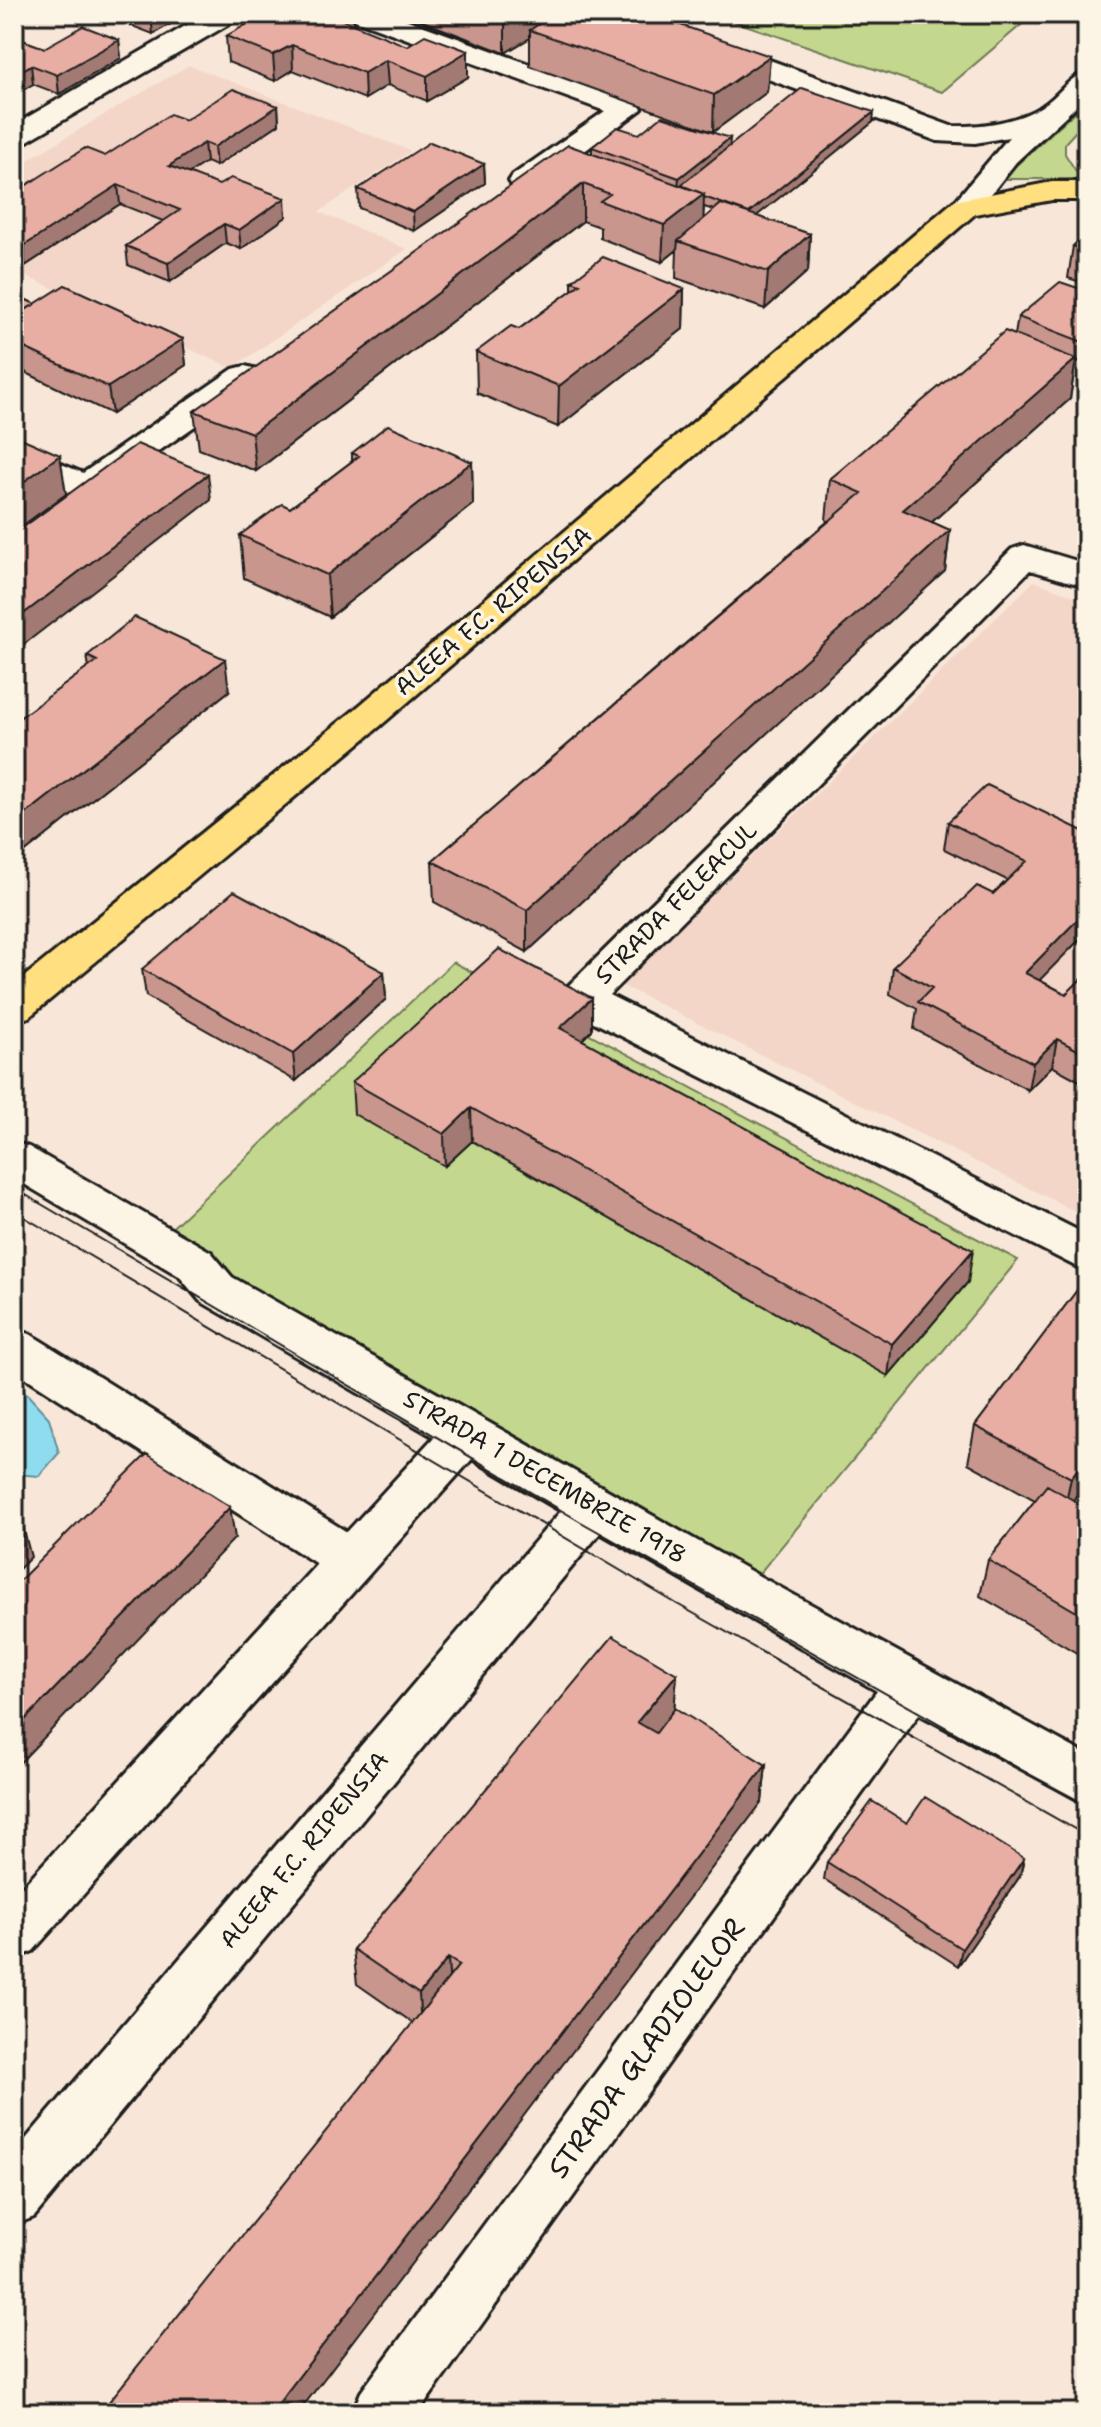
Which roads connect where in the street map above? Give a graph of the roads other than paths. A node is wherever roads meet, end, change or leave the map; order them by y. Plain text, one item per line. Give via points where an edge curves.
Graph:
1 (226, 14) edge
2 (365, 14) edge
3 (617, 14) edge
4 (1087, 81) edge
5 (1052, 113) junction
6 (14, 137) edge
7 (1087, 191) edge
8 (499, 198) edge
9 (965, 207) junction
10 (270, 359) edge
11 (14, 454) edge
12 (1087, 576) edge
13 (14, 1007) edge
14 (14, 1158) edge
15 (1087, 1255) edge
16 (14, 1347) edge
17 (467, 1432) junction
18 (595, 1505) junction
19 (351, 1560) junction
20 (912, 1683) junction
21 (1087, 1781) edge
22 (14, 1934) edge
23 (14, 2197) edge
24 (382, 2413) edge

1 - 6 street
2 - 8 street via 627,109
3 - 5 street via 947,135 1003,131
4 - 5 street, ALEEA F.C. RIPENSIA
5 - 9 street, ALEEA F.C. RIPENSIA via 1005,156
7 - 9 main road, ALEEA F.C. RIPENSIA via 1039,193
9 - 13 main road, ALEEA F.C. RIPENSIA via 366,719
10 - 11 street via 85,487
12 - 15 street, STRADA FELEACUL via 1024,556 581,998
14 - 17 street, STRADA 1 DECEMBRIE 1918 via 195,1264 216,1289
16 - 19 street
17 - 18 street, STRADA 1 DECEMBRIE 1918
17 - 19 street
18 - 20 street, STRADA 1 DECEMBRIE 1918
18 - 23 street, ALEEA F.C. RIPENSIA
19 - 22 street
20 - 21 street, STRADA 1 DECEMBRIE 1918
20 - 24 street, STRADA GLADIOLELOR

